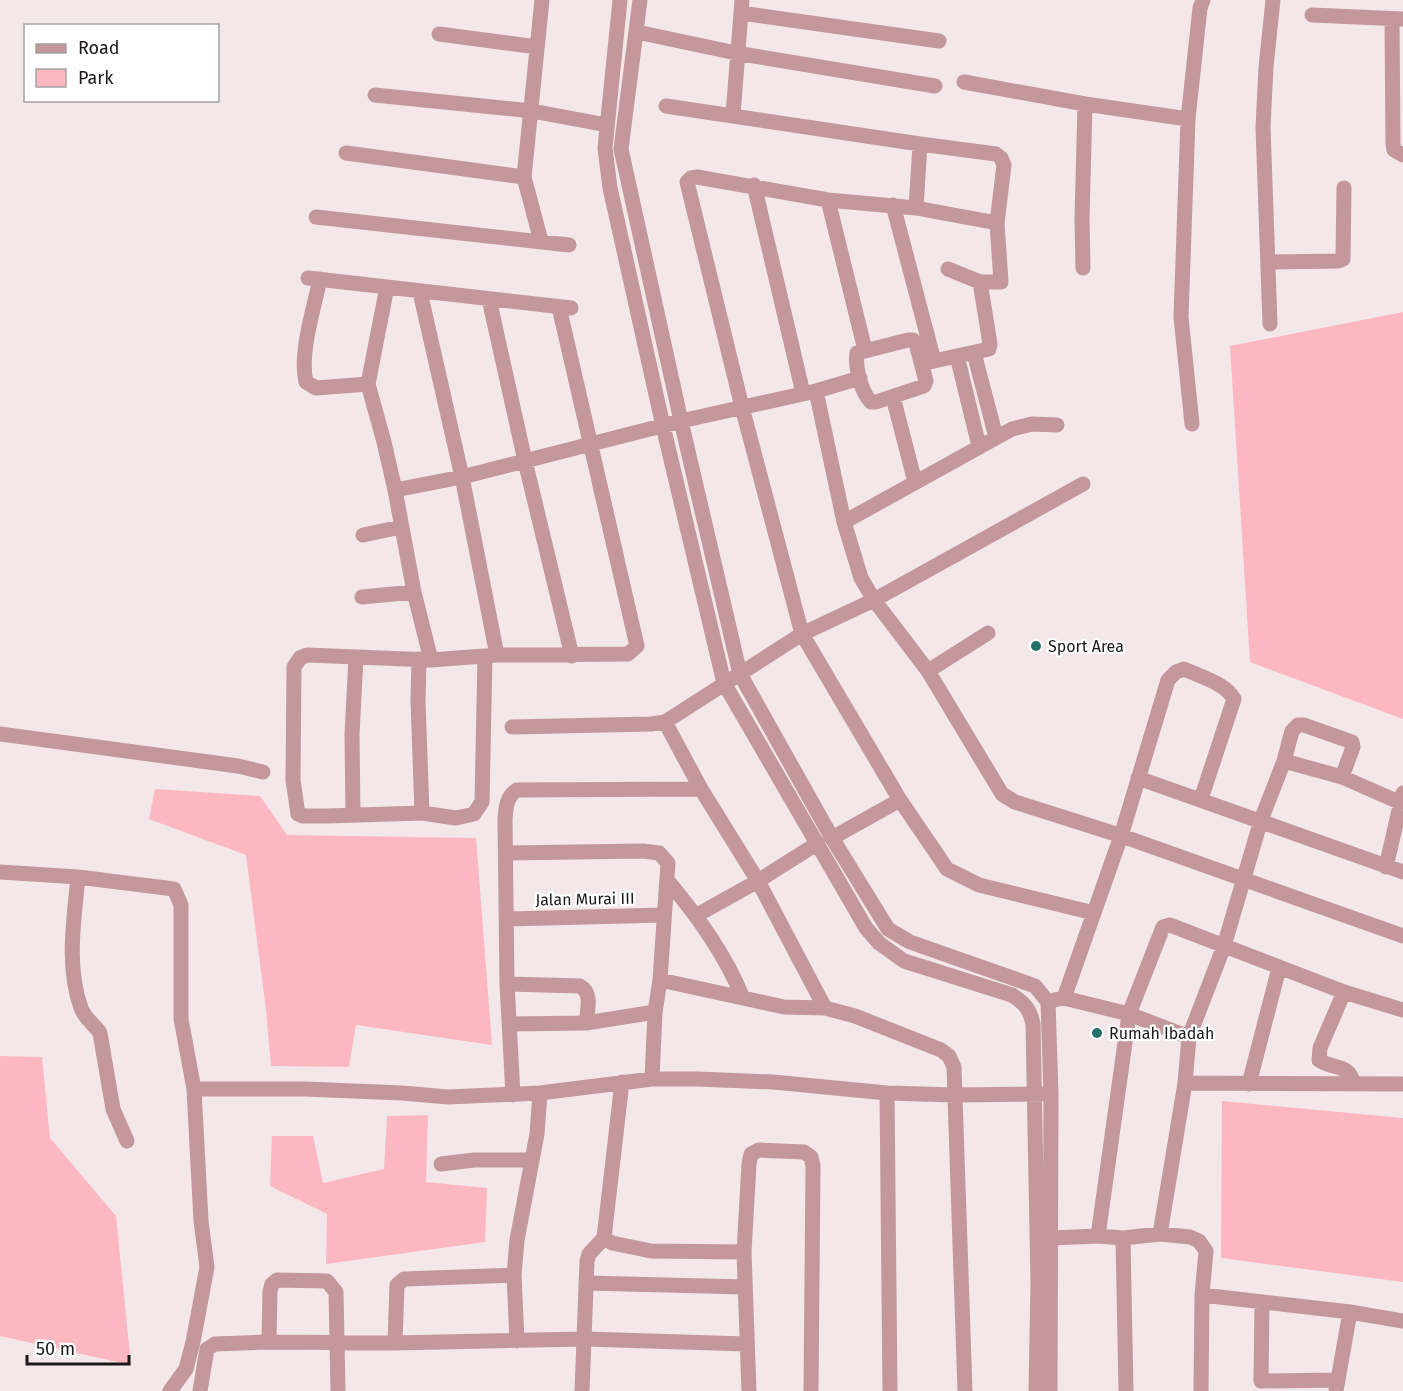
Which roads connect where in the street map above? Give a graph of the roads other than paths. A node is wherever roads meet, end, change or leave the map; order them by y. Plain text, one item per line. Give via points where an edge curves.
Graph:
1 (542, 0) edge
2 (620, 0) edge
3 (640, 0) edge
4 (1203, 0) edge
5 (1274, 0) edge
6 (742, 7) edge
7 (1312, 15) dead end
8 (1397, 19) edge
9 (637, 32) junction
10 (439, 34) dead end
11 (939, 41) dead end
12 (537, 47) junction
13 (736, 52) junction
14 (964, 82) dead end
15 (935, 86) dead end
16 (375, 95) dead end
17 (1085, 104) junction
18 (666, 106) dead end
19 (532, 111) junction
20 (733, 115) junction
21 (1188, 119) junction
22 (607, 124) junction
23 (920, 144) junction
24 (605, 148) junction
25 (621, 149) junction
26 (346, 153) dead end
27 (1403, 155) edge
28 (524, 177) junction
29 (754, 186) junction
30 (1344, 188) dead end
31 (828, 200) junction
32 (893, 205) junction
33 (916, 208) junction
34 (316, 216) dead end
35 (997, 223) junction
36 (541, 241) junction
37 (569, 245) dead end
38 (1269, 262) junction
39 (1083, 268) dead end
40 (948, 269) dead end
41 (980, 282) junction
42 (387, 287) junction
43 (420, 292) junction
44 (489, 299) junction
45 (1270, 324) dead end
46 (865, 350) junction
47 (974, 353) junction
48 (957, 356) junction
49 (928, 362) junction
50 (860, 378) junction
51 (368, 384) junction
52 (809, 392) junction
53 (893, 397) junction
54 (742, 407) junction
55 (681, 421) junction
56 (1192, 424) dead end
57 (1057, 425) dead end
58 (663, 426) junction
59 (996, 437) junction
60 (590, 445) junction
61 (979, 446) junction
62 (525, 461) junction
63 (462, 477) junction
64 (915, 482) junction
65 (1083, 484) dead end
66 (395, 490) junction
67 (844, 522) junction
68 (401, 526) junction
69 (363, 535) dead end
70 (414, 592) junction
71 (362, 597) dead end
72 (874, 600) junction
73 (987, 633) dead end
74 (802, 634) junction
75 (491, 656) junction
76 (572, 656) junction
77 (356, 658) junction
78 (425, 659) junction
79 (928, 671) junction
80 (740, 674) junction
81 (724, 682) junction
82 (664, 722) junction
83 (512, 727) dead end
84 (0, 734) edge
85 (1284, 761) junction
86 (263, 772) dead end
87 (1342, 777) junction
88 (1138, 778) junction
89 (701, 789) junction
90 (1402, 798) edge
91 (1201, 799) junction
92 (900, 800) junction
93 (422, 813) junction
94 (353, 815) junction
95 (1261, 820) junction
96 (1120, 836) junction
97 (825, 841) junction
98 (506, 853) junction
99 (849, 864) junction
100 (1386, 867) junction
101 (0, 872) edge
102 (1403, 872) edge
103 (836, 874) junction
104 (78, 878) junction
105 (1243, 879) junction
106 (668, 881) junction
107 (758, 881) junction
108 (1094, 913) junction
109 (664, 915) junction
110 (697, 915) junction
111 (507, 919) junction
112 (1403, 936) edge
113 (1224, 946) junction
114 (1279, 968) junction
115 (660, 980) junction
116 (507, 984) junction
117 (1344, 992) junction
118 (743, 998) junction
119 (1064, 998) junction
120 (1048, 1002) junction
121 (825, 1008) junction
122 (1403, 1010) edge
123 (655, 1012) junction
124 (1129, 1014) junction
125 (586, 1023) junction
126 (510, 1024) junction
127 (1189, 1037) junction
128 (652, 1079) junction
129 (622, 1082) junction
130 (1185, 1083) junction
131 (1353, 1083) junction
132 (1249, 1084) junction
133 (1403, 1084) edge
134 (194, 1089) junction
135 (540, 1093) junction
136 (887, 1093) junction
137 (1033, 1094) junction
138 (513, 1095) junction
139 (954, 1095) junction
140 (1050, 1095) junction
141 (127, 1141) dead end
142 (531, 1160) junction
143 (441, 1164) dead end
144 (1160, 1234) junction
145 (1098, 1236) junction
146 (604, 1238) junction
147 (1051, 1238) junction
148 (1123, 1238) junction
149 (744, 1252) junction
150 (514, 1275) junction
151 (586, 1283) junction
152 (745, 1287) junction
153 (1202, 1295) junction
154 (1262, 1302) junction
155 (1350, 1312) junction
156 (1044, 1320) junction
157 (1403, 1321) edge
158 (585, 1340) junction
159 (517, 1341) junction
160 (269, 1342) junction
161 (338, 1342) junction
162 (395, 1343) junction
163 (746, 1344) junction
164 (1336, 1385) edge
165 (1261, 1386) edge
166 (170, 1391) edge
167 (200, 1391) edge
168 (338, 1391) edge
169 (582, 1391) edge
170 (749, 1391) edge
171 (811, 1391) edge
172 (890, 1391) edge
173 (965, 1391) edge
174 (1036, 1391) edge
175 (1050, 1391) edge
176 (1126, 1391) edge
177 (1201, 1391) edge

1 - 12 street
2 - 22 street
3 - 9 street
4 - 21 street
5 - 38 street via 1263,127
6 - 11 street
6 - 13 street
7 - 8 street
8 - 27 street via 1393,144 1394,150
9 - 13 street
9 - 25 street
10 - 12 street
12 - 19 street
13 - 15 street
13 - 20 street
14 - 17 street
16 - 19 street
17 - 21 street
17 - 39 street
18 - 20 street
19 - 22 street
19 - 28 street
20 - 23 street
21 - 56 street via 1181,317
22 - 24 street
23 - 33 street
23 - 35 street via 996,154 1001,158 1004,165
24 - 25 street
24 - 58 street via 610,188
25 - 55 street
26 - 28 street
28 - 36 street
29 - 31 street
29 - 52 street
29 - 54 street via 697,177 687,182
30 - 38 street via 1343,259
31 - 32 street
31 - 46 street
32 - 33 street
32 - 49 street
33 - 35 street
34 - 36 street
35 - 41 street via 1002,280
36 - 37 street
38 - 45 street
40 - 41 street
41 - 47 street via 990,344 989,349
42 - 43 street
42 - 51 street
42 - 51 street via 314,279 304,354 306,382 316,388
43 - 44 street
43 - 63 street
44 - 60 street via 565,308
44 - 62 street
46 - 49 street via 913,340
46 - 50 street via 856,357
47 - 48 street
47 - 59 street
48 - 49 street
48 - 61 street
49 - 53 street via 924,386
50 - 52 street
50 - 53 street via 871,402
51 - 66 street
52 - 54 street
52 - 67 street
53 - 64 street
54 - 55 street
54 - 74 street
55 - 58 street
55 - 80 street
57 - 59 street via 1032,424
58 - 60 street
58 - 81 street
59 - 61 street
60 - 62 street
60 - 76 street via 637,646 628,654
61 - 64 street
62 - 63 street
62 - 76 street
63 - 66 street
63 - 75 street
64 - 67 street
65 - 72 street
66 - 68 street
67 - 72 street via 861,578
68 - 69 street
68 - 70 street
70 - 71 street
70 - 78 street
72 - 74 street
72 - 79 street
73 - 79 street
74 - 80 street
74 - 92 street
75 - 76 street
75 - 78 street
75 - 93 street via 482,802 474,814 456,818
77 - 78 street
77 - 94 street
77 - 94 street via 307,655 294,667 296,810 303,816
78 - 93 street via 418,701
79 - 96 street via 1002,794 1015,802
80 - 81 street
80 - 97 street
81 - 82 street
81 - 97 street
82 - 83 street
82 - 89 street
84 - 86 street
85 - 87 street
85 - 87 street via 1292,731 1304,725 1352,742
85 - 95 street
87 - 90 street
88 - 91 street
88 - 91 street via 1168,680 1184,669 1221,686 1234,699
88 - 96 street
89 - 98 street via 517,790 506,807
89 - 107 street
90 - 100 street
91 - 95 street
92 - 97 street
92 - 108 street via 947,869 979,885
93 - 94 street
95 - 100 street
95 - 105 street
96 - 105 street
96 - 108 street
97 - 99 street
97 - 103 street
97 - 107 street
98 - 106 street via 659,853 668,863
98 - 111 street
99 - 103 street
99 - 120 street via 888,929 900,937 1035,986
100 - 102 street
101 - 104 street
103 - 137 street via 866,928 891,953 1023,1002 1031,1012 1033,1024
104 - 134 street via 174,889 178,895 181,1019
104 - 141 street via 72,959 75,981 81,1008 100,1033 113,1109
105 - 112 street
105 - 113 street
106 - 109 street
106 - 110 street
107 - 110 street
107 - 121 street
108 - 119 street
109 - 111 street, Jalan Murai III
109 - 115 street
110 - 118 street via 734,975
111 - 116 street
113 - 114 street
113 - 124 street via 1170,925 1163,927
113 - 127 street
114 - 117 street
114 - 132 street
115 - 118 street
115 - 123 street
116 - 125 street via 580,986 588,995
116 - 126 street
117 - 122 street
117 - 131 street via 1320,1048 1319,1060 1347,1070
118 - 121 street via 784,1007
119 - 120 street
119 - 124 street
120 - 140 street
121 - 139 street via 941,1050 954,1067
123 - 125 street
123 - 128 street
124 - 127 street
124 - 145 street
125 - 126 street
126 - 138 street
127 - 130 street
128 - 129 street
128 - 136 street via 773,1083
129 - 135 street
129 - 146 street
130 - 132 street
130 - 144 street
131 - 132 street
131 - 133 street
134 - 138 street via 305,1089 448,1097
134 - 166 street via 207,1267 186,1369
135 - 138 street
135 - 142 street
136 - 139 street
136 - 172 street
137 - 139 street
137 - 140 street
137 - 156 street
139 - 173 street
140 - 147 street
142 - 143 street
142 - 150 street
144 - 148 street
144 - 153 street via 1200,1241 1206,1251
145 - 147 street
145 - 148 street
146 - 149 street via 651,1251
146 - 151 street via 589,1254
147 - 156 street
148 - 176 street
149 - 152 street
149 - 171 street via 751,1154 759,1150 804,1152 811,1157 813,1166
150 - 159 street
150 - 162 street via 404,1279 397,1285
151 - 152 street
151 - 158 street
152 - 163 street
153 - 154 street
153 - 177 street
154 - 155 street
154 - 165 street
155 - 157 street
155 - 164 street
156 - 174 street
156 - 175 street
158 - 159 street
158 - 163 street
158 - 169 street
159 - 162 street
160 - 161 street
160 - 161 street via 270,1291 277,1280 327,1281 333,1286
160 - 167 street via 207,1348
161 - 162 street
161 - 168 street
163 - 170 street
164 - 165 street

